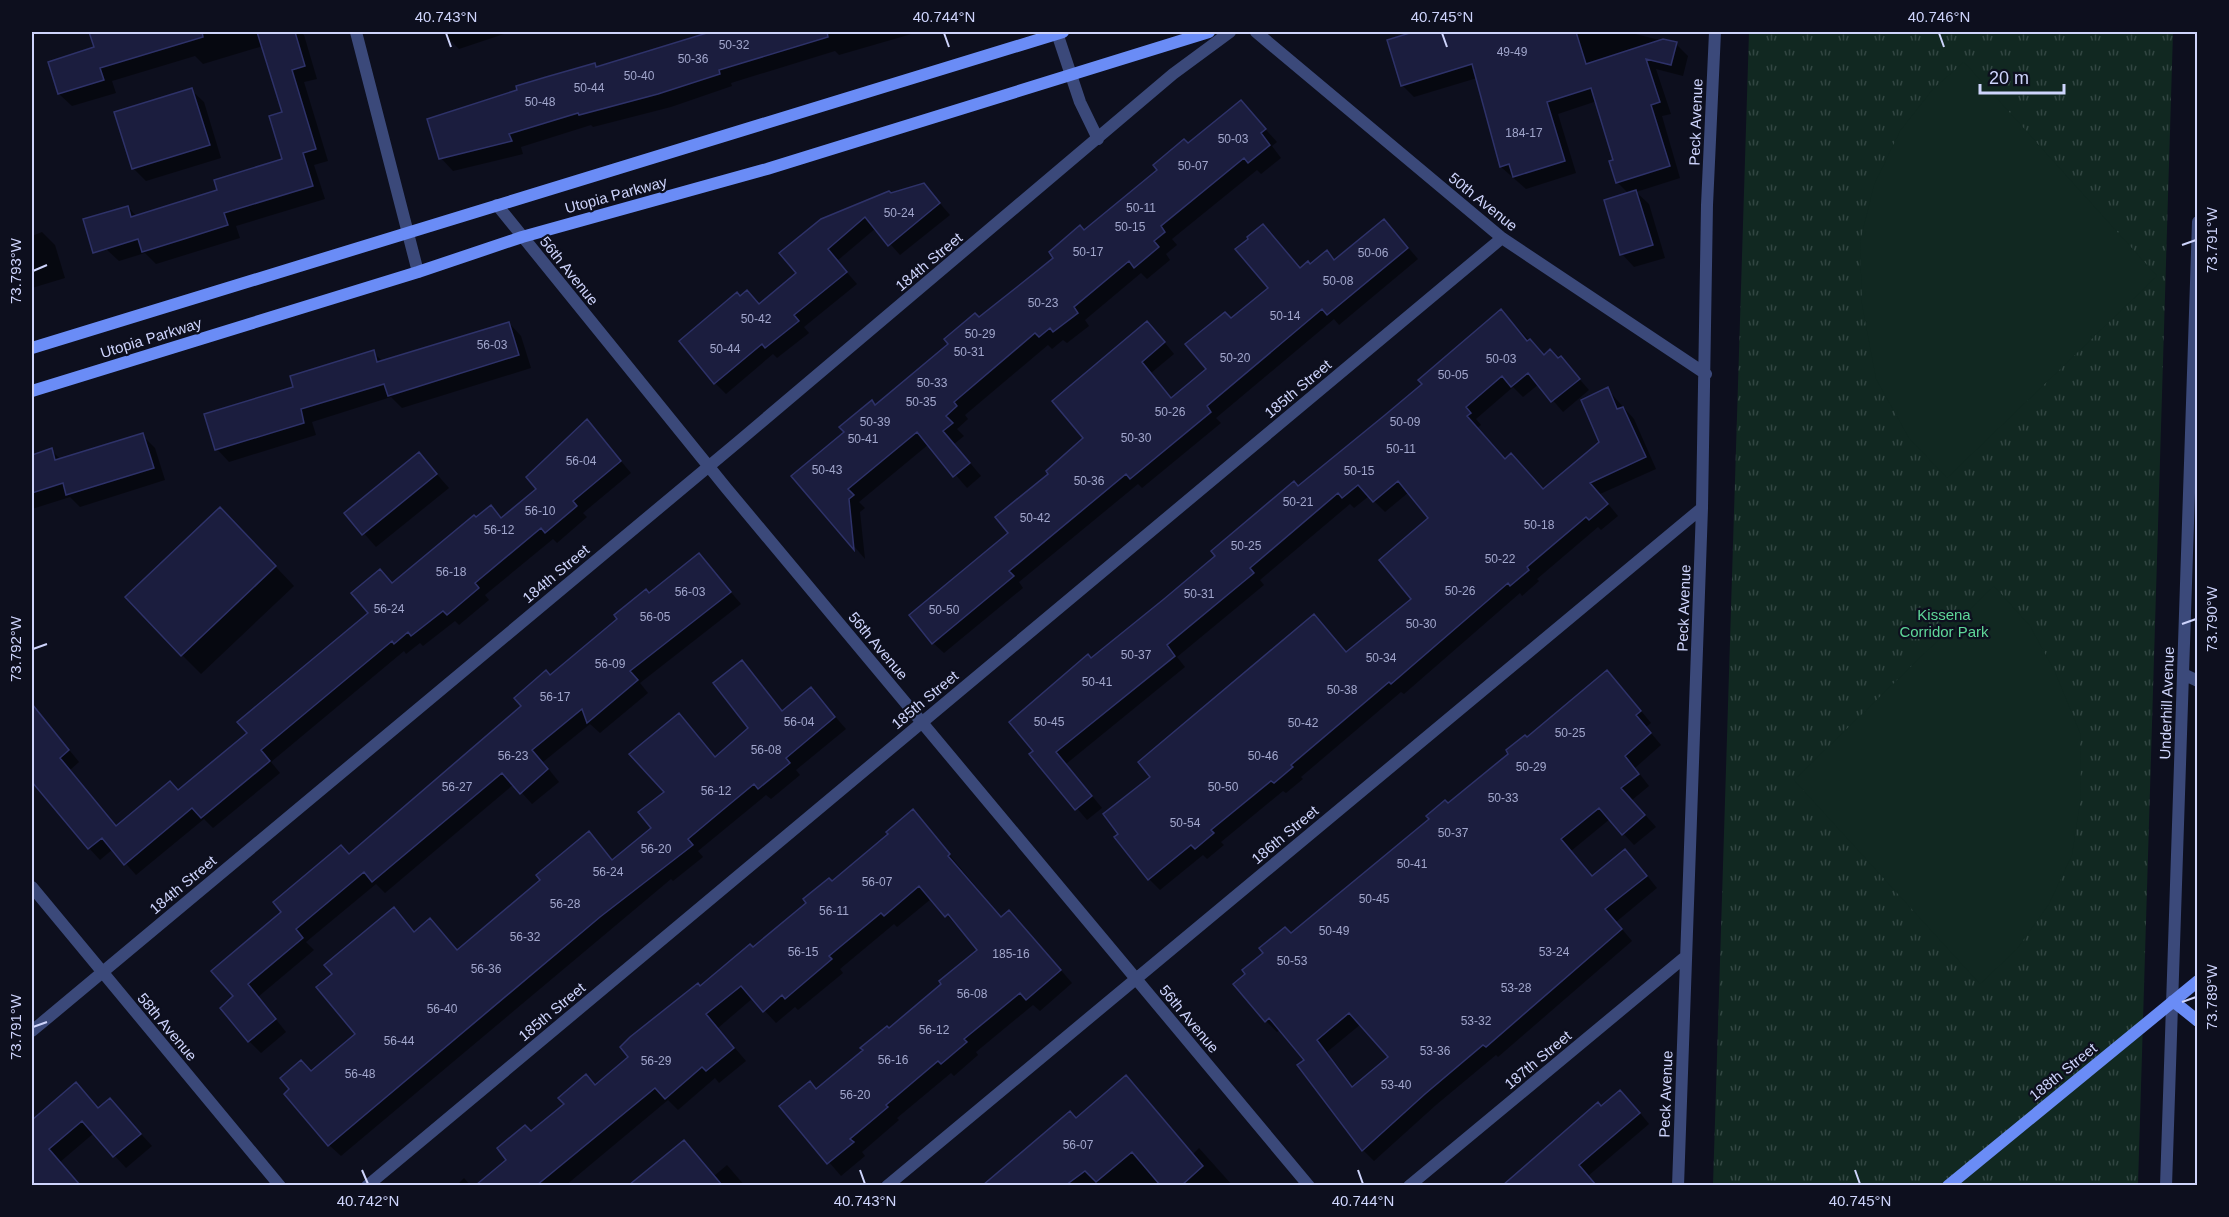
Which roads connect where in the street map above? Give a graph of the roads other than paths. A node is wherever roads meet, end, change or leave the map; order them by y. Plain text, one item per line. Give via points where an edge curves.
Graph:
1 (356, 32) edge
2 (1060, 32) edge
3 (1209, 32) edge
4 (1230, 32) edge
5 (1256, 32) edge
6 (1715, 32) edge
7 (1071, 73) junction
8 (1098, 139) junction
9 (497, 205) junction
10 (2198, 222) edge
11 (407, 233) junction
12 (522, 237) junction
13 (1502, 238) junction
14 (418, 272) junction
15 (32, 348) edge
16 (1706, 374) junction
17 (32, 391) edge
18 (709, 467) junction
19 (1702, 508) junction
20 (2198, 525) edge
21 (2187, 534) junction
22 (2183, 674) junction
23 (2198, 681) edge
24 (922, 722) junction
25 (32, 887) edge
26 (1685, 957) junction
27 (102, 972) junction
28 (1136, 978) junction
29 (2198, 981) edge
30 (2173, 1001) junction
31 (2198, 1020) edge
32 (32, 1031) edge
33 (280, 1185) edge
34 (367, 1185) edge
35 (887, 1185) edge
36 (1309, 1185) edge
37 (1409, 1185) edge
38 (1678, 1185) edge
39 (1948, 1185) edge
40 (2166, 1185) edge

1 - 11 street
2 - 7 street
2 - 9 main road, Utopia Parkway
3 - 7 main road, Utopia Parkway
4 - 8 street, 184th Street via 1173,74
5 - 13 street, 50th Avenue
6 - 16 street, Peck Avenue via 1707,205
7 - 8 street
7 - 12 main road, Utopia Parkway via 768,169
8 - 18 street, 184th Street
9 - 11 main road, Utopia Parkway
9 - 12 street, 56th Avenue
10 - 21 street, Underhill Avenue
11 - 14 street
11 - 15 main road, Utopia Parkway
12 - 14 main road, Utopia Parkway
12 - 18 street, 56th Avenue
13 - 16 street, 50th Avenue
13 - 24 street, 185th Street
14 - 17 main road, Utopia Parkway
16 - 19 street, Peck Avenue
18 - 24 street, 56th Avenue
18 - 27 street, 184th Street
19 - 26 street, Peck Avenue
19 - 28 street, 186th Street
20 - 21 street
21 - 22 street, Underhill Avenue
22 - 23 street
22 - 30 street, Underhill Avenue
24 - 28 street, 56th Avenue
24 - 34 street, 185th Street
25 - 27 street, 58th Avenue
26 - 37 street, 187th Street
26 - 38 street, Peck Avenue
27 - 32 street, 184th Street
27 - 33 street, 58th Avenue
28 - 35 street, 186th Street
28 - 36 street, 56th Avenue
29 - 30 main road, 188th Street
30 - 31 main road
30 - 39 main road, 188th Street
30 - 40 street, Underhill Avenue

